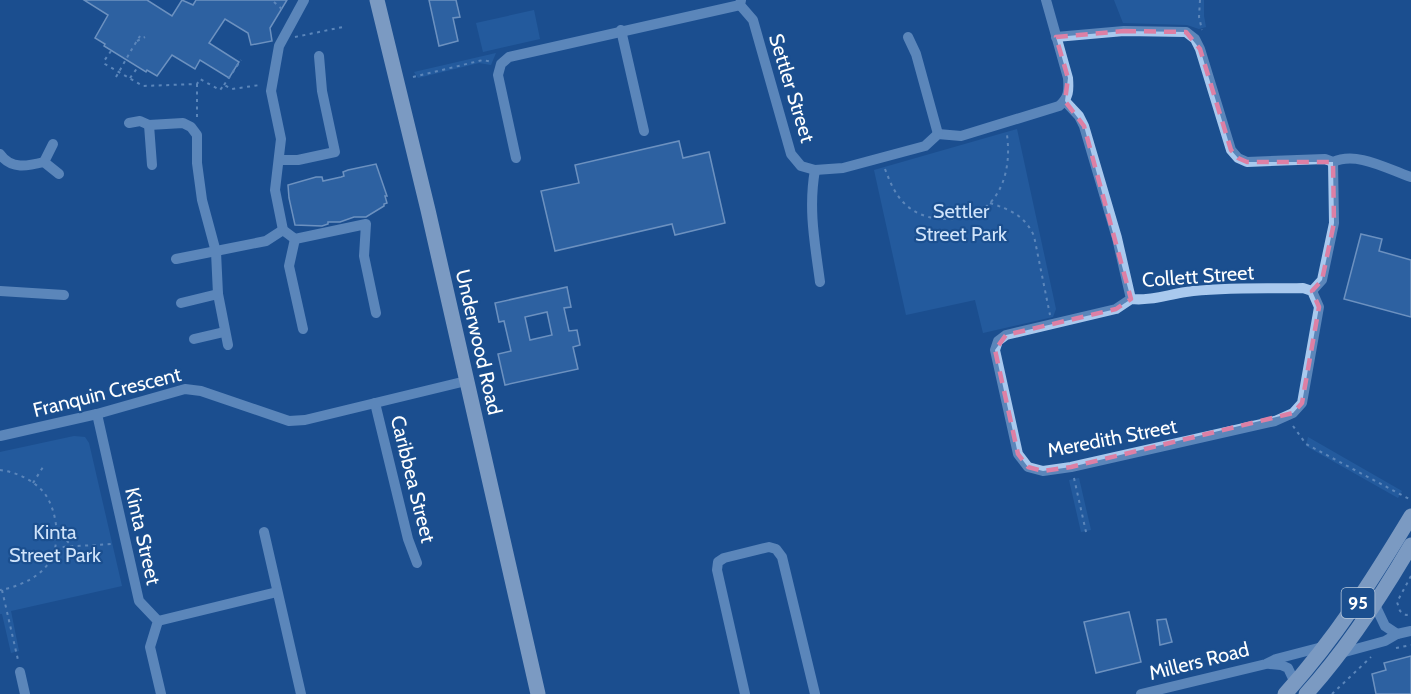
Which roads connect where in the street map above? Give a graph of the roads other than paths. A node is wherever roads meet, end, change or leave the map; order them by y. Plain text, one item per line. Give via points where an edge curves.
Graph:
1 (304, 0) edge
2 (377, 0) edge
3 (1046, 0) edge
4 (740, 3) edge
5 (621, 30) junction
6 (908, 37) dead end
7 (1056, 37) junction
8 (320, 56) dead end
9 (1065, 101) junction
10 (129, 123) dead end
11 (149, 125) junction
12 (644, 131) dead end
13 (938, 134) junction
14 (53, 144) dead end
15 (0, 154) edge
16 (516, 158) dead end
17 (279, 160) junction
18 (44, 162) junction
19 (1333, 162) junction
20 (152, 165) dead end
21 (815, 170) junction
22 (59, 174) dead end
23 (1411, 177) edge
24 (283, 230) junction
25 (295, 239) junction
26 (216, 252) junction
27 (176, 259) dead end
28 (820, 282) dead end
29 (0, 291) edge
30 (1312, 291) junction
31 (218, 294) junction
32 (64, 295) dead end
33 (1131, 299) junction
34 (181, 303) dead end
35 (376, 313) dead end
36 (303, 328) dead end
37 (224, 332) junction
38 (194, 339) dead end
39 (228, 345) dead end
40 (466, 381) junction
41 (375, 404) junction
42 (97, 414) junction
43 (0, 436) edge
44 (1411, 516) edge
45 (264, 532) dead end
46 (1411, 545) edge
47 (417, 563) dead end
48 (277, 592) junction
49 (1374, 605) junction
50 (158, 621) junction
51 (1411, 631) edge
52 (1397, 633) junction
53 (1326, 646) junction
54 (1340, 653) junction
55 (1266, 664) junction
56 (20, 672) road end
57 (1295, 690) edge
58 (25, 694) edge
59 (161, 694) edge
60 (301, 694) edge
61 (538, 694) edge
62 (745, 694) edge
63 (815, 694) edge
64 (1141, 694) edge

1 - 17 street via 279,46 272,85 281,139
2 - 40 main road, Underwood Road
3 - 7 street
4 - 5 street
4 - 21 street, Settler Street via 753,20 791,154 801,166
5 - 12 street
5 - 16 street via 509,57 501,64 498,75
6 - 13 street
7 - 9 street via 1068,78
7 - 19 street via 1186,32 1200,49 1231,150 1238,158 1247,162
8 - 17 street via 322,91 335,152
9 - 13 street via 961,136
9 - 33 street, Collett Street via 1084,126
10 - 11 street via 140,121
11 - 20 street
11 - 26 street via 183,123 197,135 202,200
13 - 21 street, Settler Street via 925,146 843,168
14 - 18 street
15 - 18 street via 15,165
17 - 24 street via 275,190
18 - 22 street
19 - 23 street via 1354,157
19 - 30 street via 1334,223 1322,280
21 - 28 street via 811,215
24 - 25 street
24 - 26 street via 266,242
25 - 35 street via 366,224 364,256
25 - 36 street via 289,266
26 - 27 street
26 - 31 street
29 - 32 street
30 - 33 street, Collett Street via 1207,291
30 - 33 street, Meredith Street via 1319,307 1302,403 1289,415 1071,467 1043,471 1028,467 1018,454 995,350 998,341 1006,334 1116,309
31 - 34 street
31 - 37 street
37 - 38 street
37 - 39 street
40 - 41 street, Franquin Crescent
40 - 61 main road, Underwood Road
41 - 42 street, Franquin Crescent via 289,421 185,389
41 - 47 street, Caribbea Street
42 - 43 street, Franquin Crescent
42 - 50 street, Kinta Street via 139,601
44 - 53 main road, 95 via 1361,598
45 - 48 street
46 - 49 main road, 95
48 - 50 street
48 - 60 street
49 - 52 street via 1385,626
49 - 54 main road, 95
50 - 59 street via 150,647
51 - 52 street
52 - 54 street via 1385,641
53 - 55 street, Millers Road
53 - 57 main road, 95
54 - 57 main road, 95
55 - 57 street, Millers Road via 1288,668
55 - 64 street, Millers Road
56 - 58 street
62 - 63 street via 718,562 769,547 782,557

